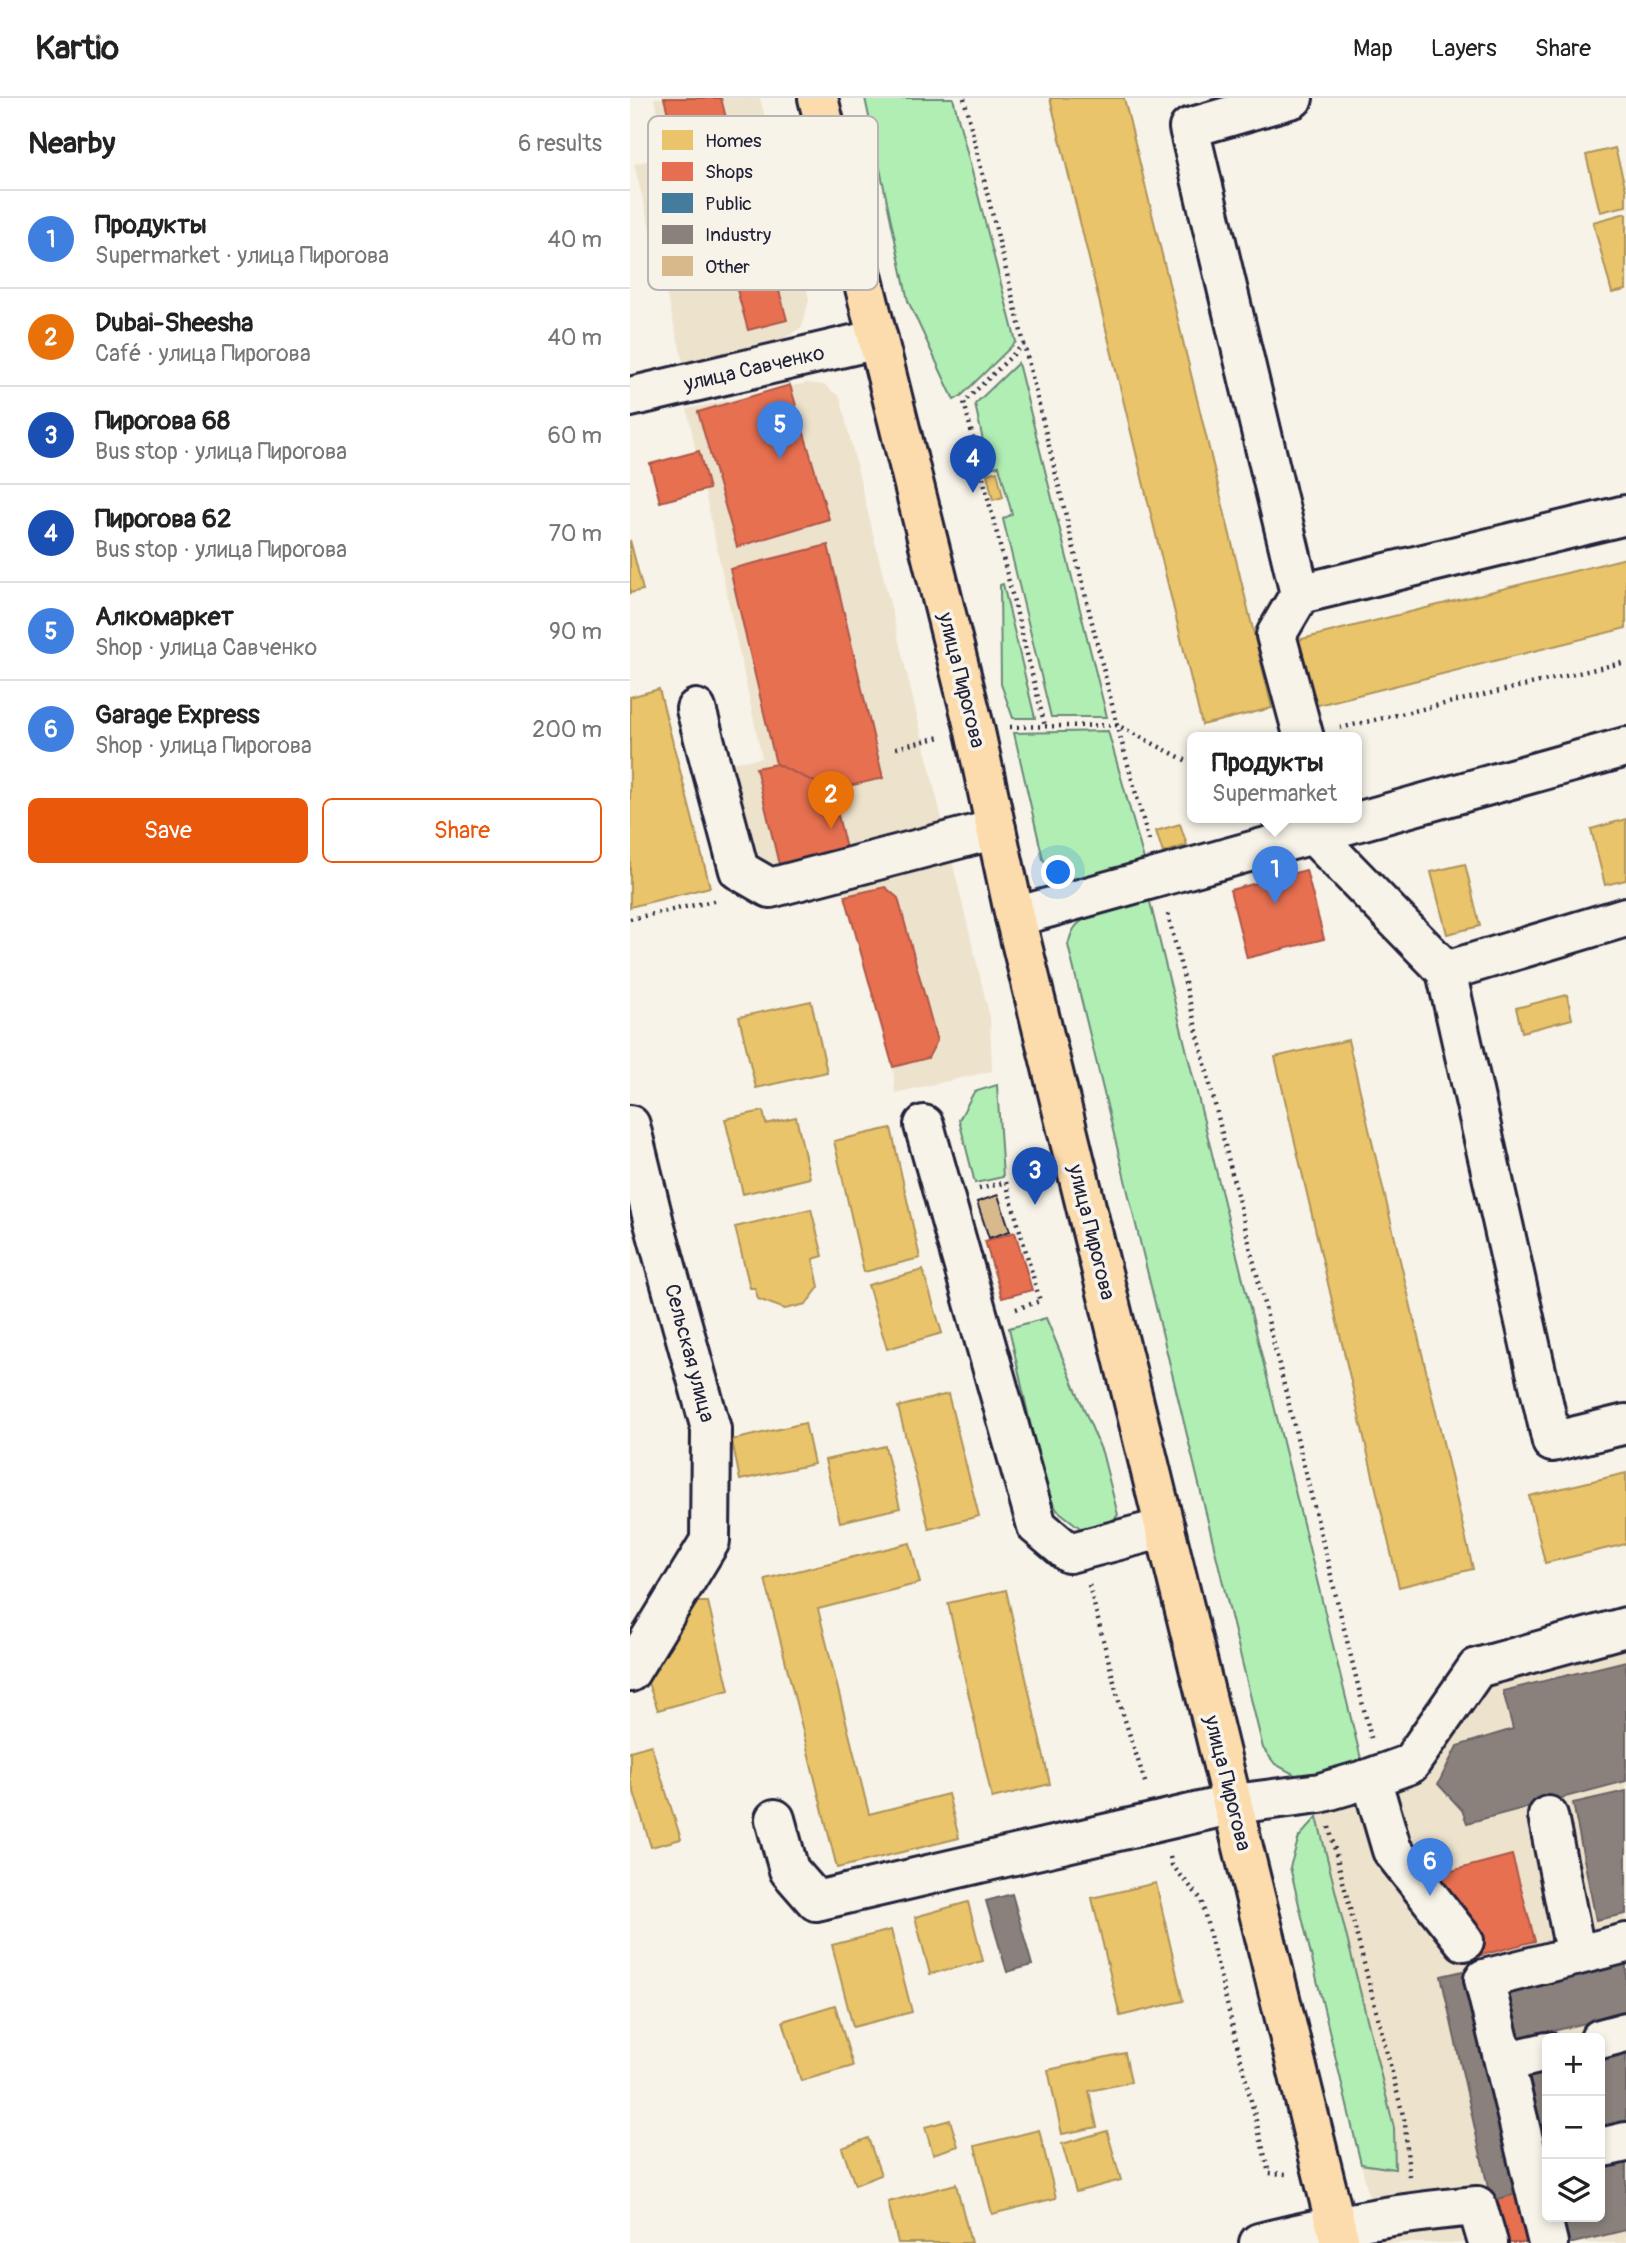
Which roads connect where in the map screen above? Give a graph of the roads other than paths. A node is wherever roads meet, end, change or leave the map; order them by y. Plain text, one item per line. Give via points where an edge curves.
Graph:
1 (818, 98) edge
2 (1293, 98) edge
3 (822, 116) edge
4 (866, 290) edge
5 (878, 339) junction
6 (630, 397) edge
7 (1626, 515) edge
8 (1300, 594) junction
9 (696, 709) dead end
10 (1302, 732) edge
11 (1626, 747) edge
12 (1362, 813) edge
13 (1312, 826) edge
14 (996, 829) junction
15 (1015, 917) junction
16 (1626, 917) edge
17 (1446, 971) junction
18 (630, 1125) edge
19 (924, 1125) dead end
20 (642, 1217) edge
21 (1626, 1424) edge
22 (1165, 1528) junction
23 (1626, 1627) edge
24 (630, 1672) edge
25 (1376, 1777) junction
26 (1234, 1804) junction
27 (1548, 1816) dead end
28 (775, 1819) dead end
29 (1464, 1941) dead end
30 (1626, 1943) edge
31 (1576, 1956) junction
32 (1626, 2032) edge
33 (1605, 2038) edge
34 (1542, 2053) edge
35 (1504, 2062) junction
36 (1626, 2142) edge
37 (1605, 2147) edge
38 (1538, 2163) edge
39 (1404, 2196) junction
40 (1337, 2234) edge
41 (1259, 2243) edge
42 (1435, 2243) edge
43 (1488, 2243) edge
44 (1548, 2243) edge

1 - 3 main road, улица Пирогова
2 - 8 street via 1189,128
4 - 5 main road, улица Пирогова
5 - 6 street, улица Савченко
5 - 14 main road, улица Пирогова
7 - 8 street
8 - 10 street via 1276,635
9 - 14 street via 739,870 770,888
11 - 12 street
13 - 15 street via 1159,877
13 - 17 street
14 - 15 main road, улица Пирогова
15 - 22 main road, улица Пирогова
16 - 17 street
17 - 21 street via 1552,1442
18 - 20 street, Сельская улица
19 - 22 street via 1037,1526 1069,1553
20 - 24 street, Сельская улица via 711,1429 710,1541
22 - 26 main road, улица Пирогова
23 - 25 street via 1477,1668 1410,1764
25 - 26 street via 1320,1793
25 - 29 street via 1392,1850
26 - 28 street via 816,1901 789,1870
26 - 40 main road, улица Пирогова
27 - 31 street
30 - 31 street
31 - 35 street via 1484,1979
32 - 33 street
34 - 35 street
35 - 38 street
36 - 37 street
38 - 44 street
39 - 40 street
39 - 42 street
39 - 43 street via 1476,2206
40 - 41 street

